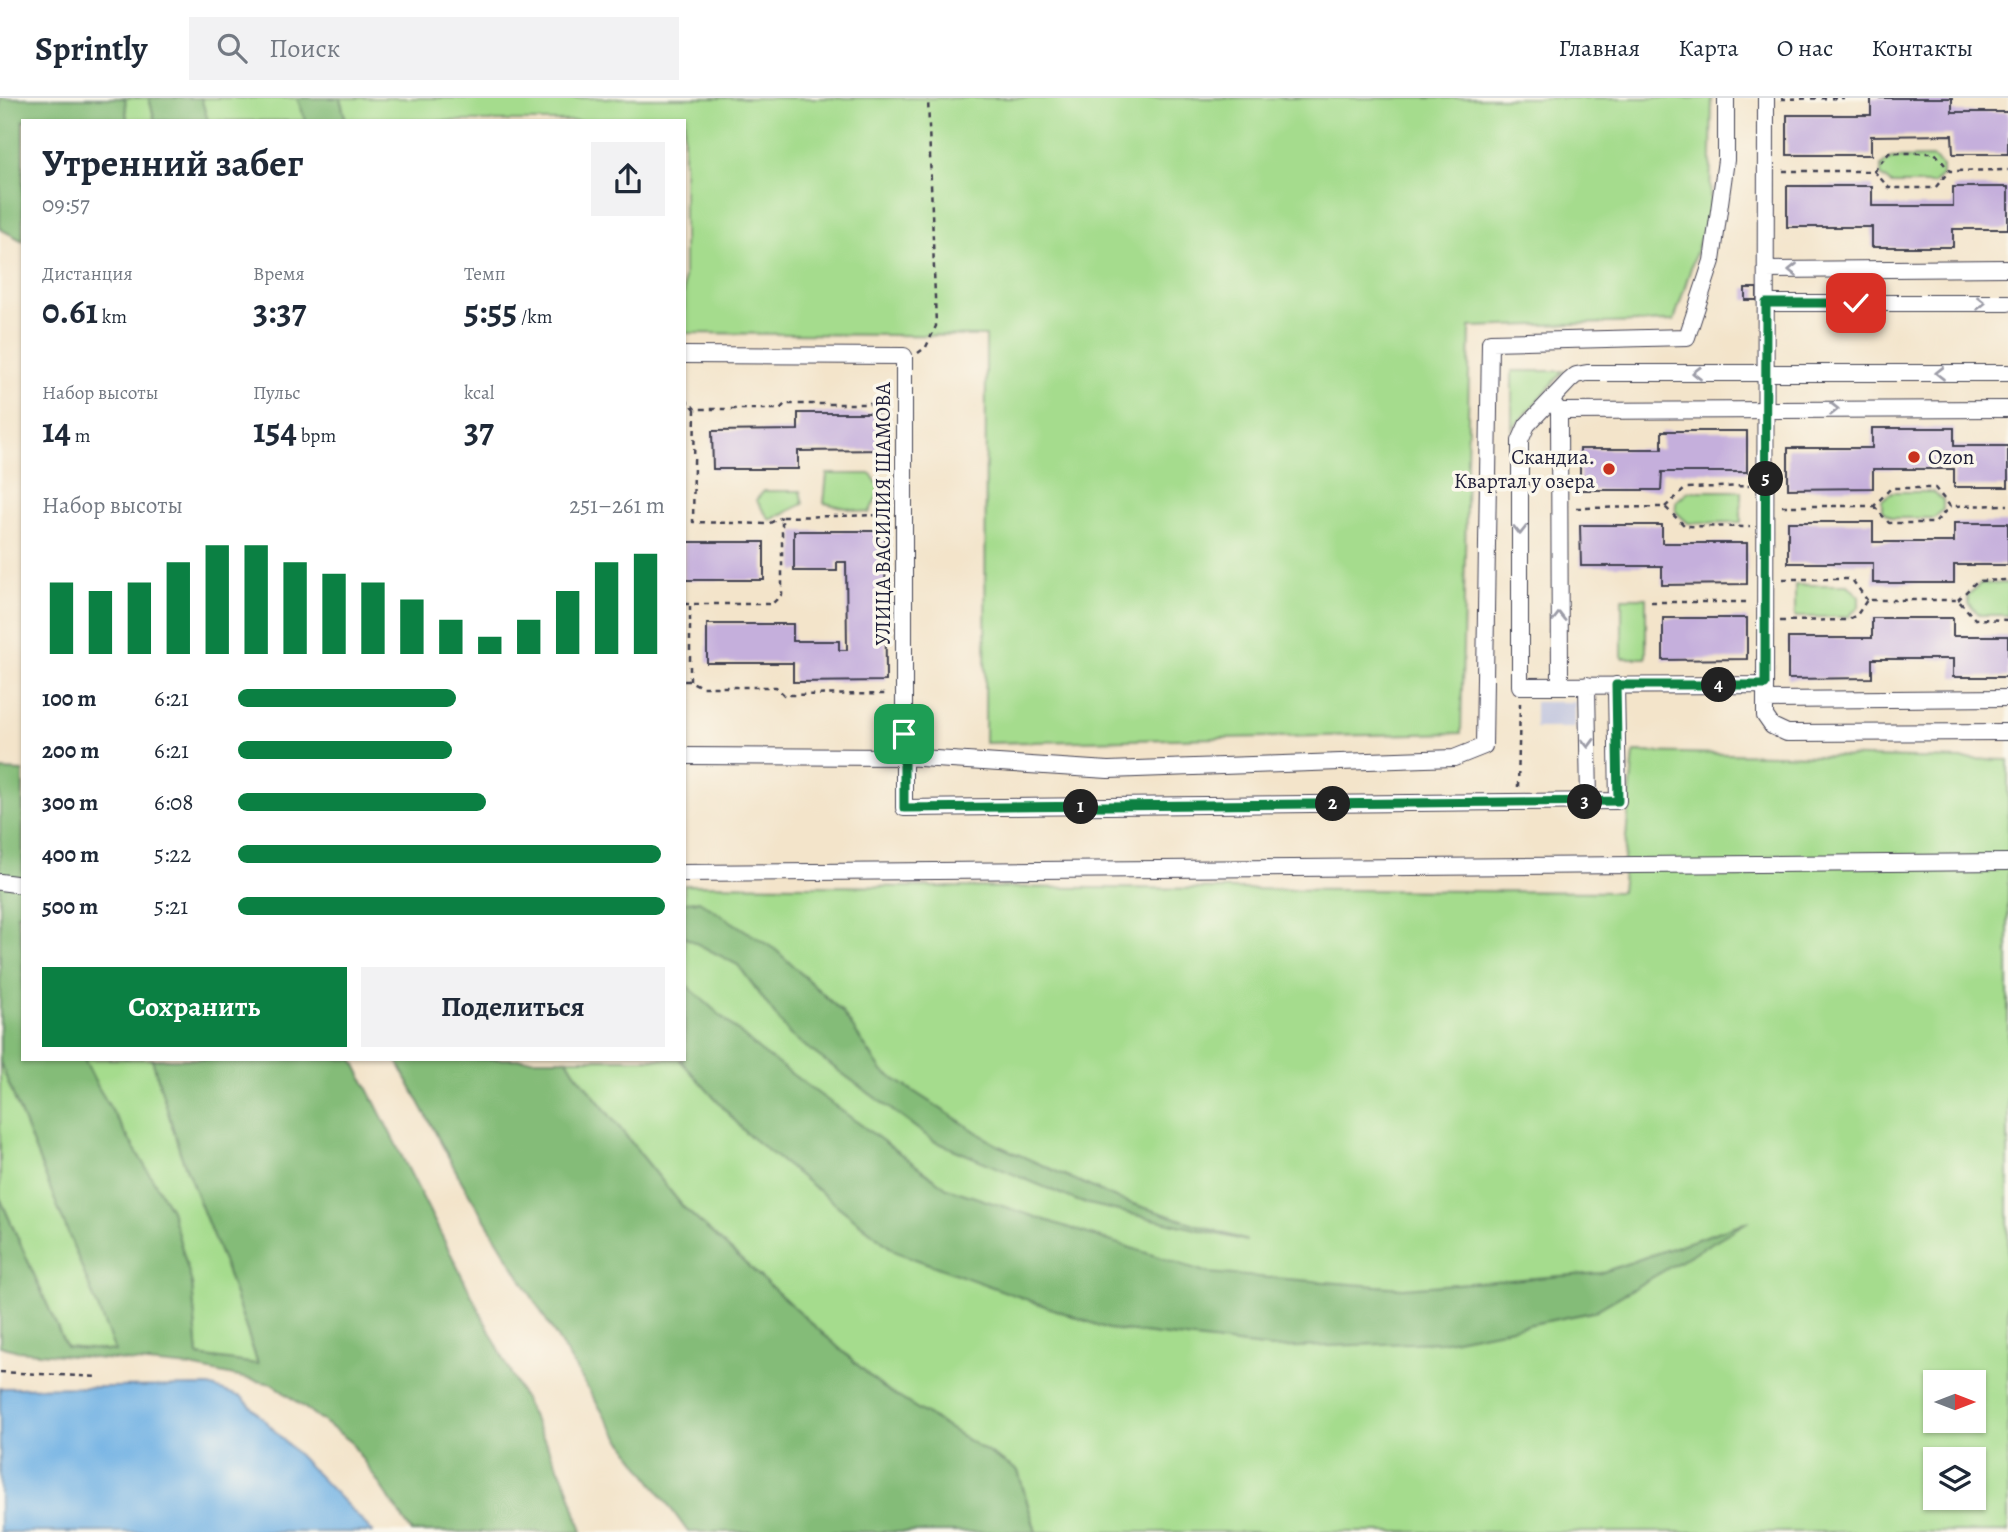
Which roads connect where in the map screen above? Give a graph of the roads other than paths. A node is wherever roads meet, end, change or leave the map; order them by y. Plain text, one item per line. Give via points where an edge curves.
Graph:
1 (1726, 98) edge
2 (1773, 99) edge
3 (2008, 268) edge
4 (1766, 270) junction
5 (1766, 303) junction
6 (2008, 303) edge
7 (686, 355) edge
8 (1766, 373) junction
9 (2008, 373) edge
10 (1555, 405) junction
11 (1766, 409) junction
12 (2008, 409) edge
13 (1560, 685) junction
14 (1587, 685) junction
15 (1616, 685) junction
16 (1765, 693) junction
17 (2008, 698) edge
18 (2008, 732) edge
19 (686, 756) edge
20 (904, 757) junction
21 (1589, 802) junction
22 (2008, 862) edge
23 (686, 873) edge
24 (0, 881) edge
25 (21, 885) edge

1 - 20 street via 1726,160 1712,261 1687,337 1490,342 1484,746 1454,758 1108,770
2 - 4 street
3 -> 4 street
4 - 5 street
5 -> 6 street
5 - 8 street
7 - 20 street, УЛИЦА ВАСИЛИЯ ШАМОВА via 904,356
9 -> 8 street
8 -> 10 street via 1587,373 1569,381
8 - 11 street
10 - 11 street
13 -> 10 street
10 -> 13 street via 1527,425 1520,442 1520,686
11 -> 12 street
11 - 16 street
13 - 14 street
14 - 15 street
14 -> 21 street
15 - 16 street
15 - 21 street via 1618,801
16 - 17 street
16 - 18 street via 1767,721 1787,733
19 - 20 street
20 - 21 street, УЛИЦА ВАСИЛИЯ ШАМОВА via 904,808
22 - 23 street
24 - 25 street

